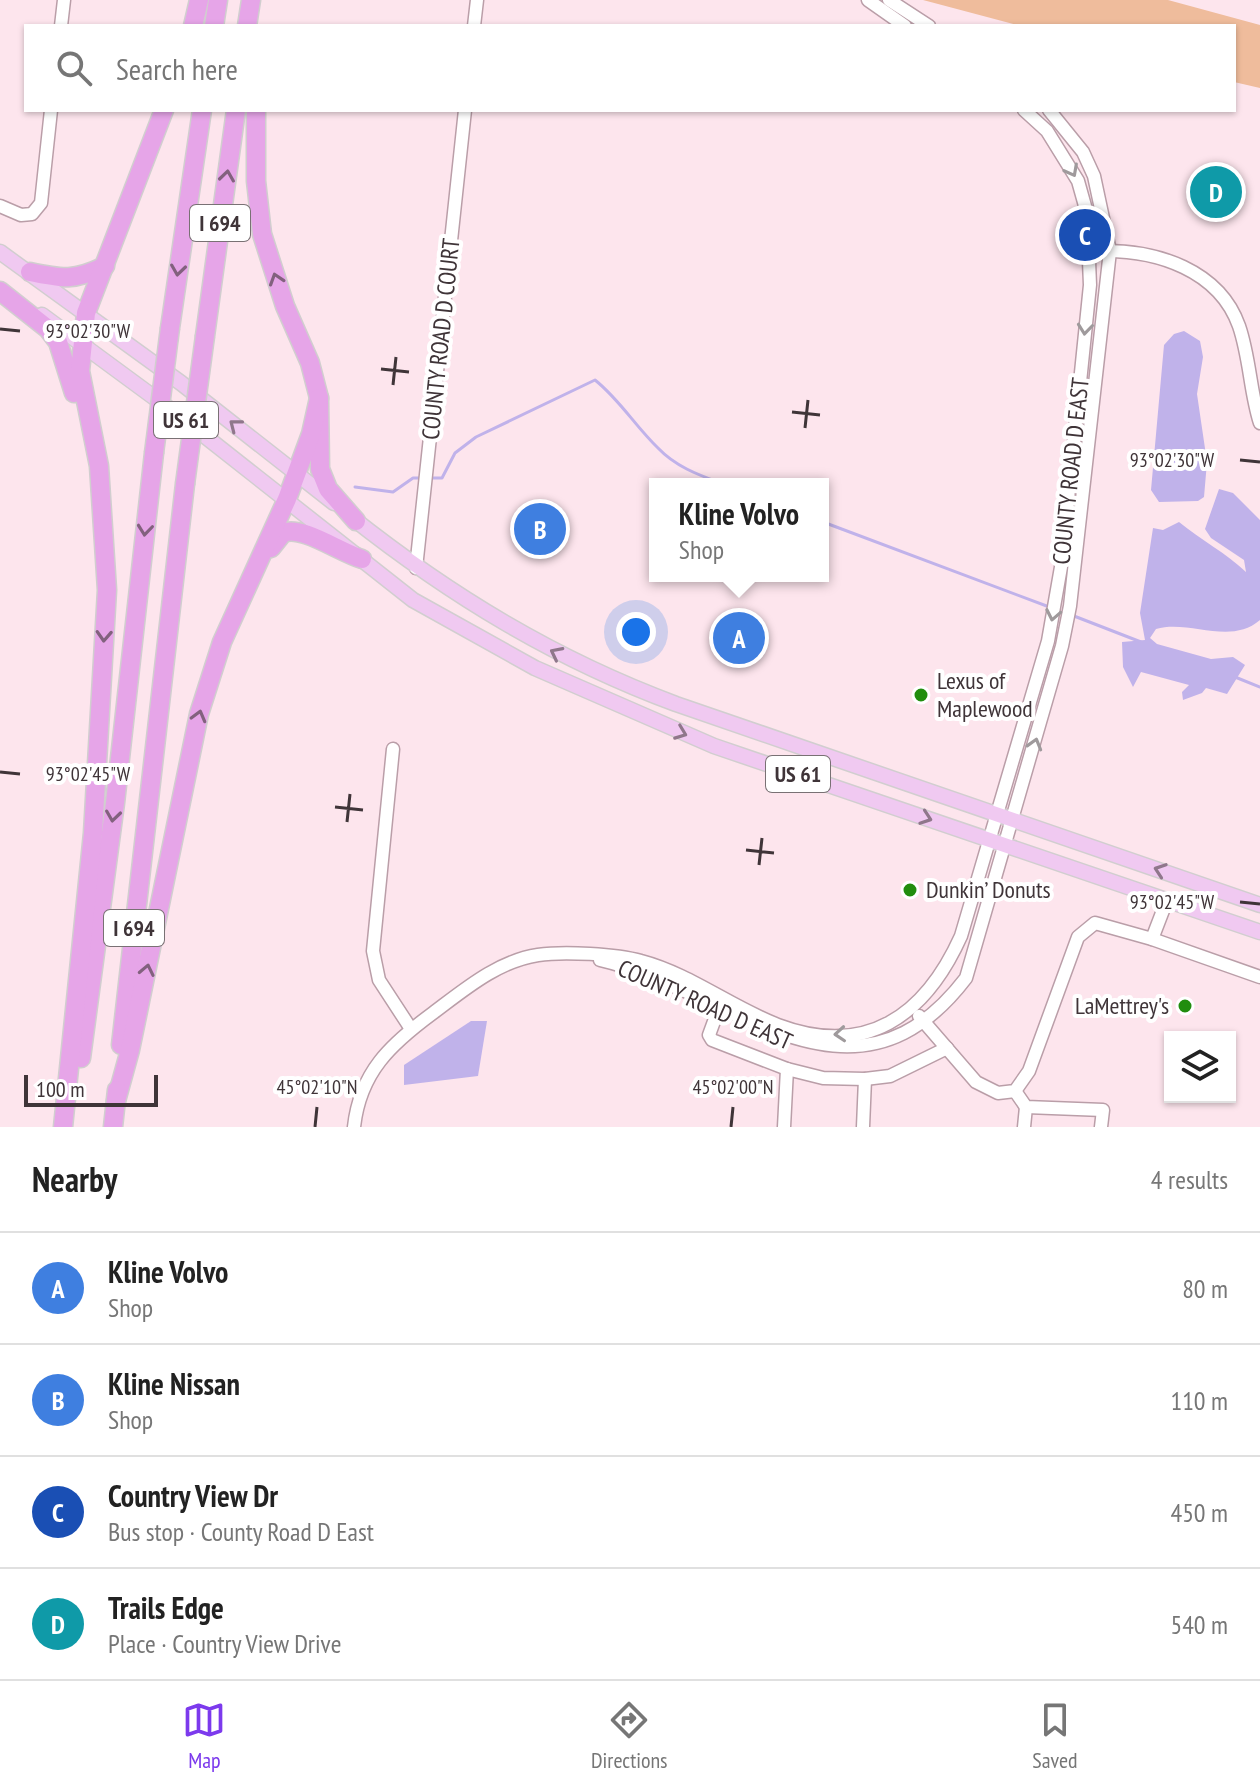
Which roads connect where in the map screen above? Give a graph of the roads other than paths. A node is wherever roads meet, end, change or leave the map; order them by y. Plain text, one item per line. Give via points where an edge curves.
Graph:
1 (64, 0) edge
2 (199, 0) edge
3 (218, 0) edge
4 (251, 0) edge
5 (260, 0) edge
6 (477, 0) edge
7 (868, 0) edge
8 (889, 0) edge
9 (61, 24) edge
10 (193, 24) edge
11 (214, 24) edge
12 (247, 24) edge
13 (259, 24) edge
14 (474, 24) edge
15 (902, 24) edge
16 (926, 24) edge
17 (51, 112) edge
18 (163, 112) edge
19 (202, 112) edge
20 (236, 112) edge
21 (256, 112) edge
22 (465, 112) edge
23 (1026, 112) edge
24 (1051, 112) edge
25 (0, 206) edge
26 (1110, 251) junction
27 (0, 252) edge
28 (1091, 252) junction
29 (105, 266) junction
30 (30, 272) junction
31 (0, 288) edge
32 (86, 313) junction
33 (83, 343) junction
34 (319, 398) junction
35 (1260, 423) edge
36 (296, 473) junction
37 (287, 499) junction
38 (104, 516) junction
39 (356, 521) junction
40 (362, 559) junction
41 (416, 568) junction
42 (247, 587) junction
43 (393, 749) dead end
44 (997, 813) junction
45 (1014, 819) junction
46 (989, 839) junction
47 (1006, 845) junction
48 (1167, 900) junction
49 (1260, 905) edge
50 (1260, 932) edge
51 (1152, 939) junction
52 (1260, 977) edge
53 (721, 1004) junction
54 (912, 1008) junction
55 (924, 1022) junction
56 (411, 1029) junction
57 (947, 1048) junction
58 (787, 1069) junction
59 (865, 1079) junction
60 (1015, 1091) junction
61 (116, 1101) junction
62 (1026, 1107) junction
63 (63, 1127) edge
64 (72, 1127) edge
65 (113, 1127) edge
66 (354, 1127) edge
67 (784, 1127) edge
68 (863, 1127) edge
69 (1024, 1127) edge
70 (1101, 1127) edge

1 - 9 street
2 - 10 highway
3 - 11 highway
4 - 12 highway
5 - 13 highway
6 - 14 street
7 - 15 street
8 - 16 street
17 - 25 street via 41,203 32,214 21,215
18 - 29 highway
19 -> 64 highway, I 694, bridge via 154,453
61 -> 20 highway, I 694, bridge via 161,670
34 -> 21 highway via 262,234
22 - 41 street, COUNTY ROAD D COURT
23 -> 28 street, COUNTY ROAD D EAST via 1047,131 1078,181
24 - 26 street, COUNTY ROAD D EAST via 1083,152 1094,176
26 - 28 street
26 - 35 street via 1187,267 1226,302 1242,338
45 -> 26 street, COUNTY ROAD D EAST via 1070,606
27 - 30 main road, US 61
28 -> 44 street, COUNTY ROAD D EAST via 1056,601
29 - 30 highway via 80,278
29 - 32 highway
30 - 32 main road, US 61
31 - 33 main road, US 61
31 - 38 highway via 58,342
32 - 33 highway
36 -> 32 main road, US 61
33 - 37 main road, US 61
33 - 38 highway via 80,371
34 - 36 highway
34 - 39 highway via 320,469 328,489
36 - 37 highway
36 - 39 main road, US 61
37 - 40 main road, US 61
37 - 42 highway
38 -> 63 highway via 107,590 93,833
39 - 41 main road, US 61
40 - 42 highway via 291,530 275,541
40 -> 46 main road, US 61 via 427,609 586,693 714,746
44 -> 41 main road, US 61 via 632,688 525,637
61 -> 42 highway via 199,714
43 - 56 street via 373,951 379,980
44 - 45 main road, US 61
44 - 46 street, COUNTY ROAD D EAST
45 - 47 street, COUNTY ROAD D EAST
49 -> 45 main road, US 61
46 - 47 main road, US 61
46 - 54 street, COUNTY ROAD D EAST via 945,973
47 - 48 main road, US 61
47 - 55 street, COUNTY ROAD D EAST via 966,978 949,1003
48 - 50 main road, US 61
48 - 51 street
51 - 52 street
51 - 60 street via 1095,923 1085,929 1029,1071
54 -> 53 street, COUNTY ROAD D EAST via 869,1031 813,1035
53 - 55 street, COUNTY ROAD D EAST via 795,1046 819,1051 884,1045
53 - 56 street, COUNTY ROAD D EAST via 641,961 612,955 539,955 501,967
53 - 58 street via 709,1035 712,1040
54 - 55 street
55 - 57 street
56 - 66 street, COUNTY ROAD D EAST via 376,1063 363,1086
57 - 59 street via 890,1076
57 - 60 street via 987,1090
58 - 59 street via 823,1078
58 - 67 street
59 - 68 street
60 - 62 street
61 - 65 highway, I 694
62 - 69 street
62 - 70 street via 1103,1110

